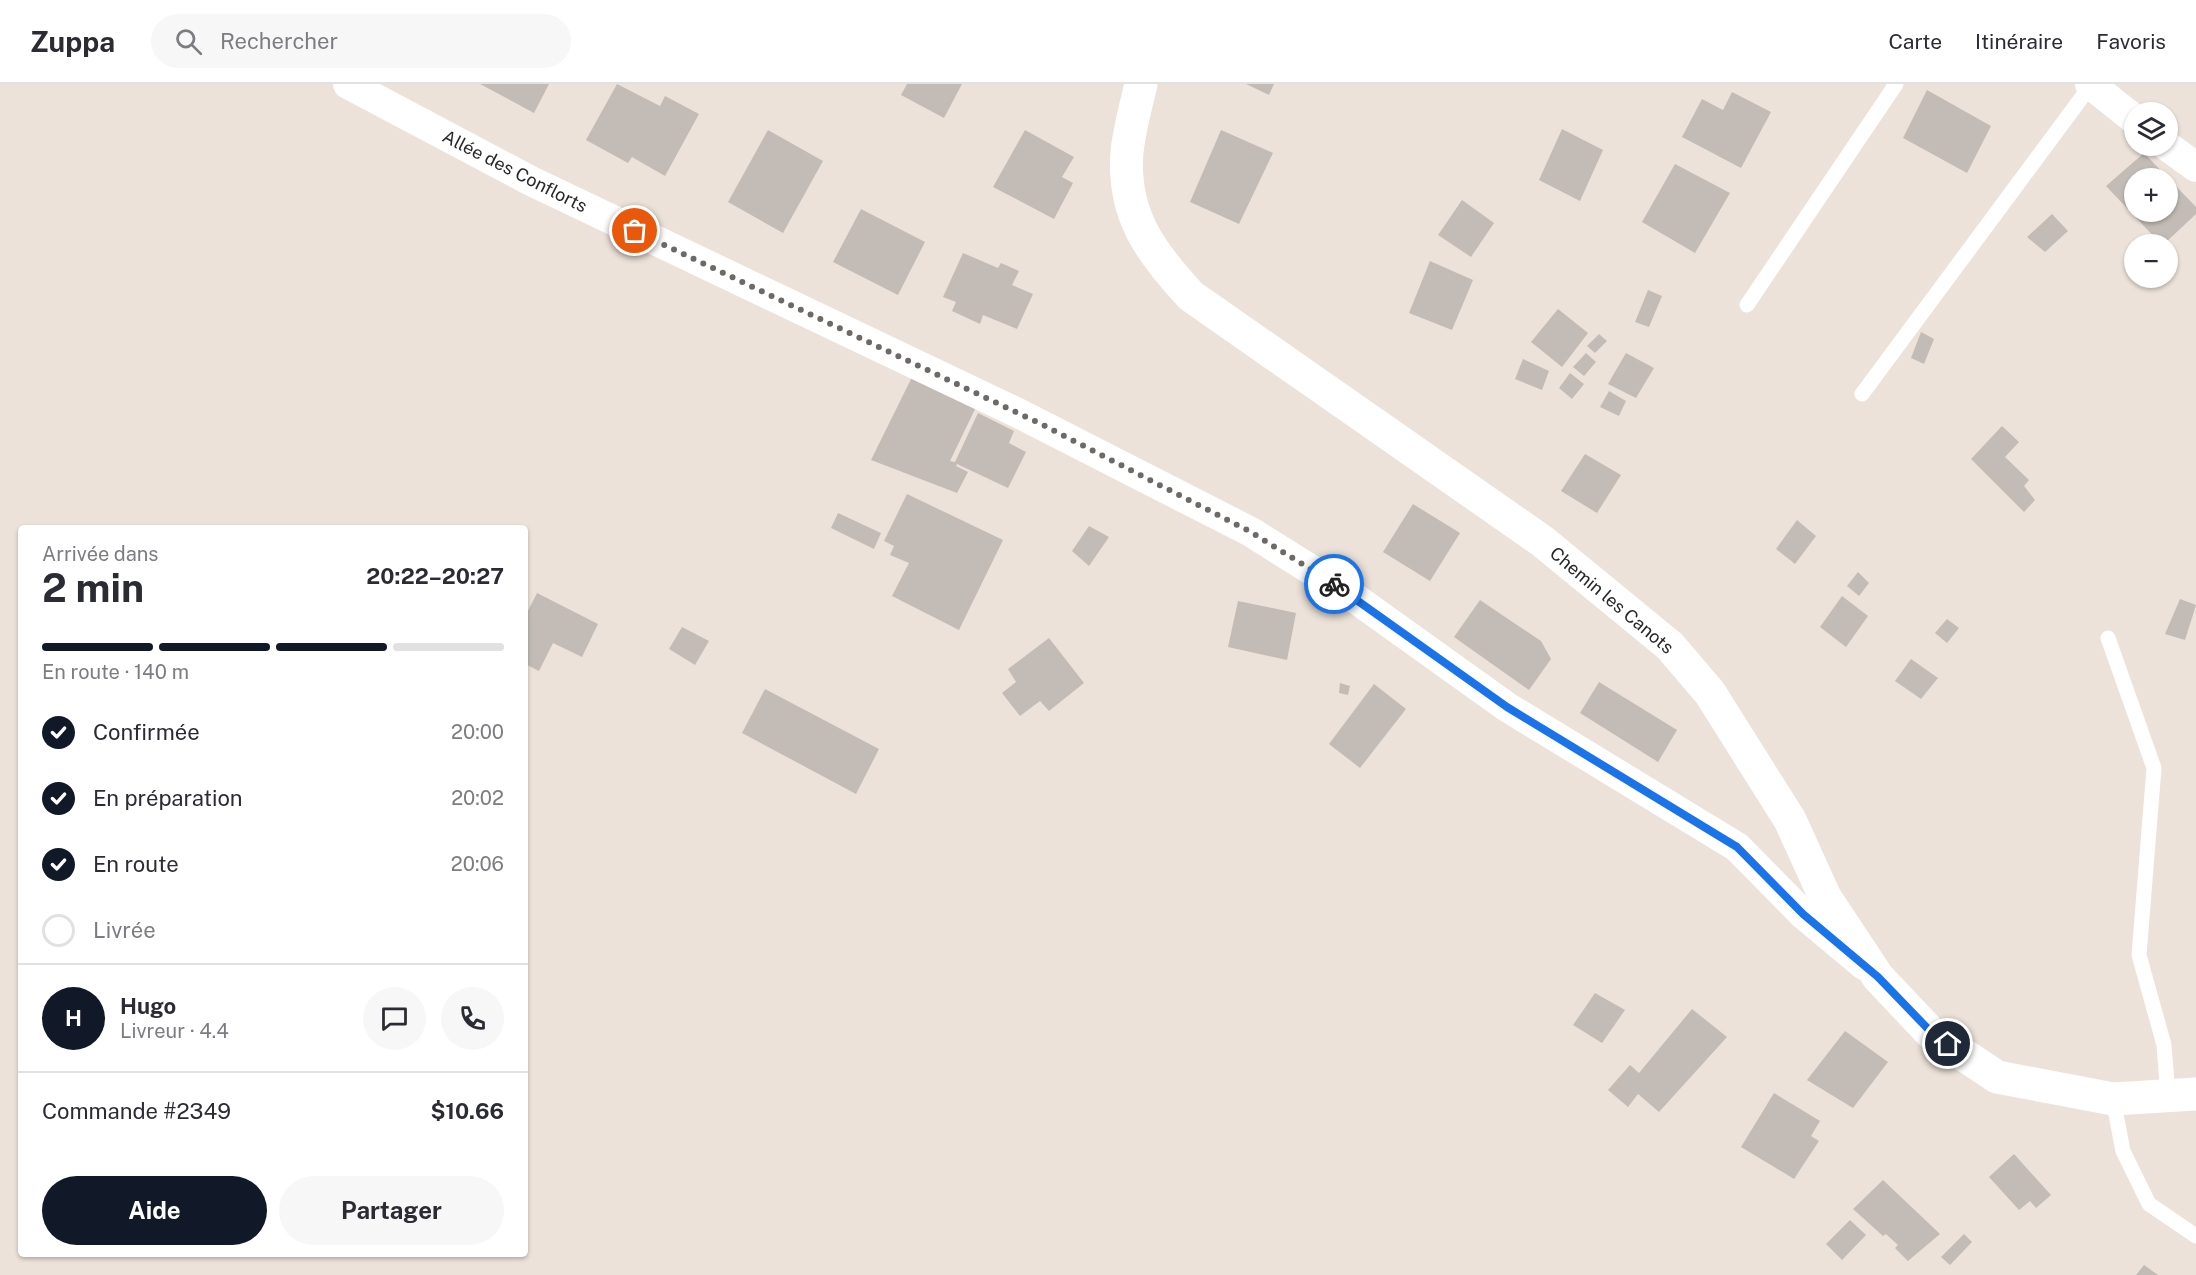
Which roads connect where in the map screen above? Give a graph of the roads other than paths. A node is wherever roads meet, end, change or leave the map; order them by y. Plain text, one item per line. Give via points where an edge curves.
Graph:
1 (348, 84) edge
2 (1141, 84) edge
3 (1896, 84) edge
4 (2091, 85) edge
5 (2124, 111) edge
6 (2178, 154) edge
7 (2196, 167) edge
8 (1747, 305) dead end
9 (1862, 394) dead end
10 (2108, 638) dead end
11 (1878, 977) junction
12 (2182, 1095) edge
13 (2113, 1099) junction
14 (2196, 1236) edge

1 - 11 street, Allée des Conflorts via 531,180 1020,414 1251,532 1345,591 1507,707 1737,847 1803,914
2 - 11 street, Chemin les Canots via 1127,153 1130,195 1140,231 1158,261 1191,296 1542,541 1670,646 1710,693 1790,820 1825,897
3 - 8 lane
4 - 5 street
4 - 9 lane
6 - 7 street
10 - 12 lane via 2154,768 2139,955
11 - 13 street, Chemin les Canots via 1932,1033 1997,1077
12 - 13 street, Chemin les Canots
13 - 14 lane via 2123,1151 2150,1204

